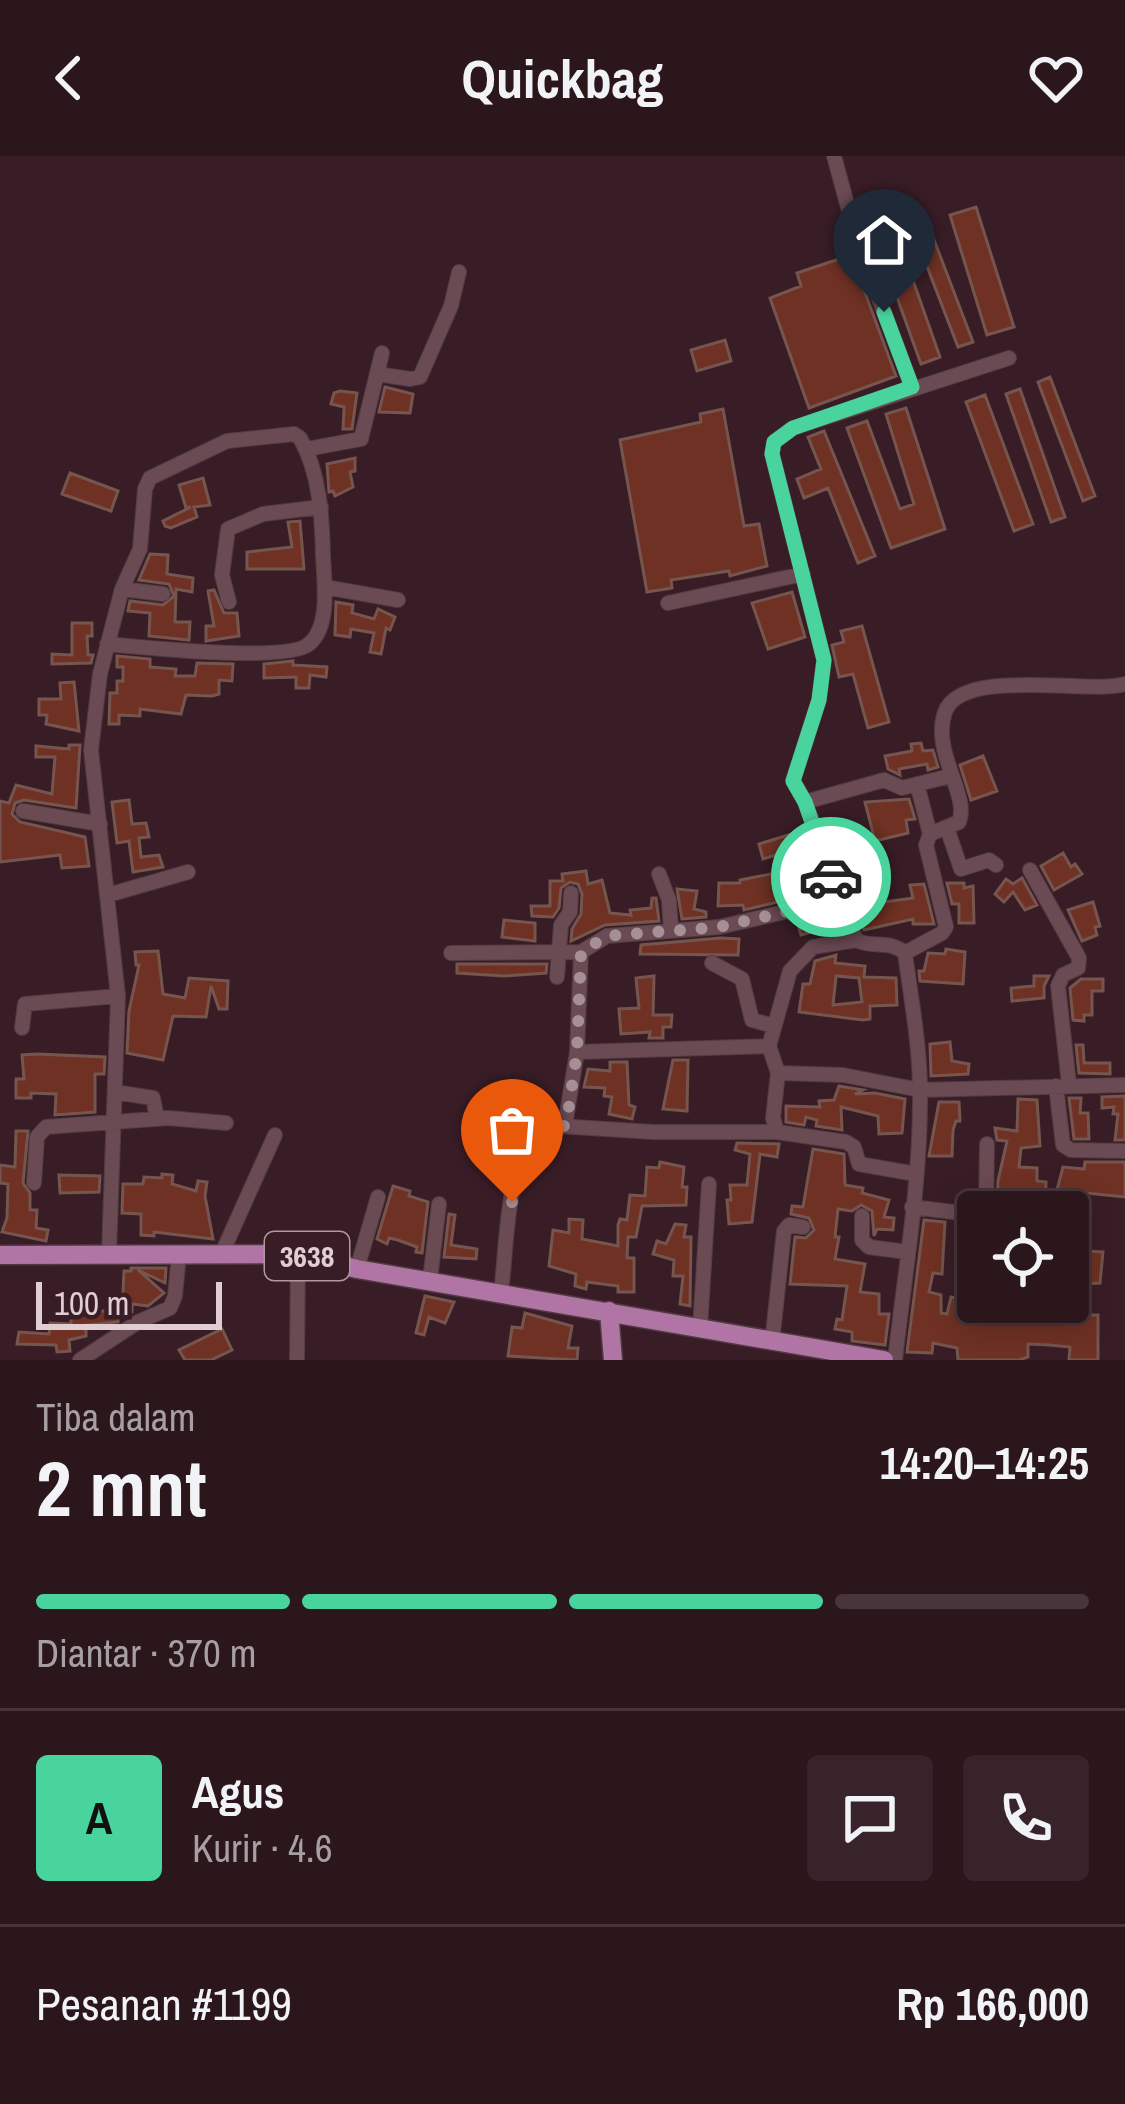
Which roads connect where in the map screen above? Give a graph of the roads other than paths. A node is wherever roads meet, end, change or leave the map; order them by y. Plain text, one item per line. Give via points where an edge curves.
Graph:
1 (834, 156) edge
2 (459, 272) dead end
3 (382, 353) dead end
4 (1009, 358) dead end
5 (377, 374) junction
6 (912, 387) junction
7 (307, 449) junction
8 (321, 507) junction
9 (803, 574) junction
10 (325, 587) junction
11 (122, 589) junction
12 (163, 594) dead end
13 (398, 600) dead end
14 (229, 602) dead end
15 (668, 603) dead end
16 (107, 644) junction
17 (1125, 684) edge
18 (950, 776) junction
19 (916, 784) junction
20 (805, 802) junction
21 (23, 811) dead end
22 (100, 824) junction
23 (947, 828) junction
24 (930, 834) junction
25 (996, 866) dead end
26 (1030, 869) dead end
27 (188, 872) dead end
28 (659, 874) dead end
29 (571, 893) dead end
30 (108, 896) junction
31 (842, 899) junction
32 (671, 930) junction
33 (856, 940) junction
34 (581, 952) junction
35 (451, 953) dead end
36 (905, 953) junction
37 (558, 954) junction
38 (712, 963) dead end
39 (557, 976) dead end
40 (118, 996) junction
41 (774, 1026) junction
42 (22, 1028) dead end
43 (769, 1046) junction
44 (577, 1052) junction
45 (778, 1073) junction
46 (1063, 1085) junction
47 (1125, 1085) edge
48 (920, 1090) junction
49 (115, 1092) junction
50 (157, 1119) junction
51 (226, 1123) dead end
52 (114, 1124) junction
53 (566, 1126) junction
54 (777, 1132) junction
55 (275, 1135) dead end
56 (987, 1144) dead end
57 (1125, 1151) edge
58 (916, 1174) junction
59 (34, 1183) dead end
60 (710, 1184) dead end
61 (984, 1191) edge
62 (378, 1197) dead end
63 (439, 1204) dead end
64 (912, 1207) junction
65 (957, 1211) edge
66 (862, 1216) dead end
67 (803, 1227) dead end
68 (907, 1252) junction
69 (109, 1253) junction
70 (222, 1253) junction
71 (179, 1254) junction
72 (298, 1254) junction
73 (0, 1255) edge
74 (358, 1269) junction
75 (430, 1280) junction
76 (501, 1292) junction
77 (609, 1311) junction
78 (700, 1328) junction
79 (772, 1343) junction
80 (856, 1358) edge
81 (80, 1360) edge
82 (297, 1360) edge
83 (613, 1360) edge
84 (884, 1360) edge
85 (895, 1360) edge

1 - 6 street
2 - 5 street via 420,377
3 - 5 street
4 - 6 street
5 - 7 street via 362,440
6 - 9 street via 774,442 774,470
7 - 8 street
7 - 11 street via 294,434 227,442 156,474 145,489 140,549
8 - 10 street
8 - 14 street via 263,514 228,529 221,575
9 - 15 street
9 - 20 street via 824,660 793,781
10 - 13 street
10 - 16 street via 317,634 301,649
11 - 12 street
11 - 16 street
16 - 22 street via 91,750
17 - 18 street via 999,687 956,698 943,722
18 - 19 street
18 - 23 street via 963,812
19 - 20 street via 884,780
19 - 24 street
20 - 31 street
21 - 22 street
22 - 30 street
23 - 24 street
23 - 25 street via 961,869 989,860
24 - 36 street via 946,927
26 - 46 street via 1079,958 1058,986
27 - 30 street
28 - 32 street
29 - 37 street
30 - 40 street
31 - 32 street
31 - 33 street
32 - 34 street via 607,936
33 - 36 street
33 - 41 street via 813,947 797,960
34 - 37 street
34 - 44 street
35 - 37 street
36 - 48 street
37 - 39 street
38 - 41 street via 742,979 752,1020
40 - 42 street via 25,1004
40 - 49 street
41 - 43 street
43 - 44 street
43 - 45 street
44 - 53 street
45 - 48 street
45 - 54 street
46 - 47 street
46 - 48 street
46 - 57 street via 1063,1145
48 - 58 street
49 - 50 street via 153,1098
49 - 52 street
50 - 51 street
50 - 52 street
52 - 59 street via 42,1130
52 - 69 street
53 - 54 street
53 - 76 street via 542,1125 520,1152
54 - 58 street via 850,1143 859,1164
55 - 70 street
56 - 61 street
58 - 64 street
60 - 78 street
62 - 74 street
63 - 75 street
64 - 65 street
64 - 68 street
66 - 68 street via 869,1247
67 - 79 street via 784,1231
68 - 85 street
69 - 71 main road, 3638
69 - 73 main road, 3638
70 - 71 main road, 3638
70 - 72 main road, 3638
71 - 81 street via 170,1308
72 - 74 main road, 3638
72 - 82 street
74 - 75 main road, 3638
75 - 76 main road, 3638
76 - 77 main road, 3638
77 - 78 main road, 3638
77 - 83 main road
78 - 79 main road, 3638
79 - 80 main road, 3638
80 - 84 main road, 3638

